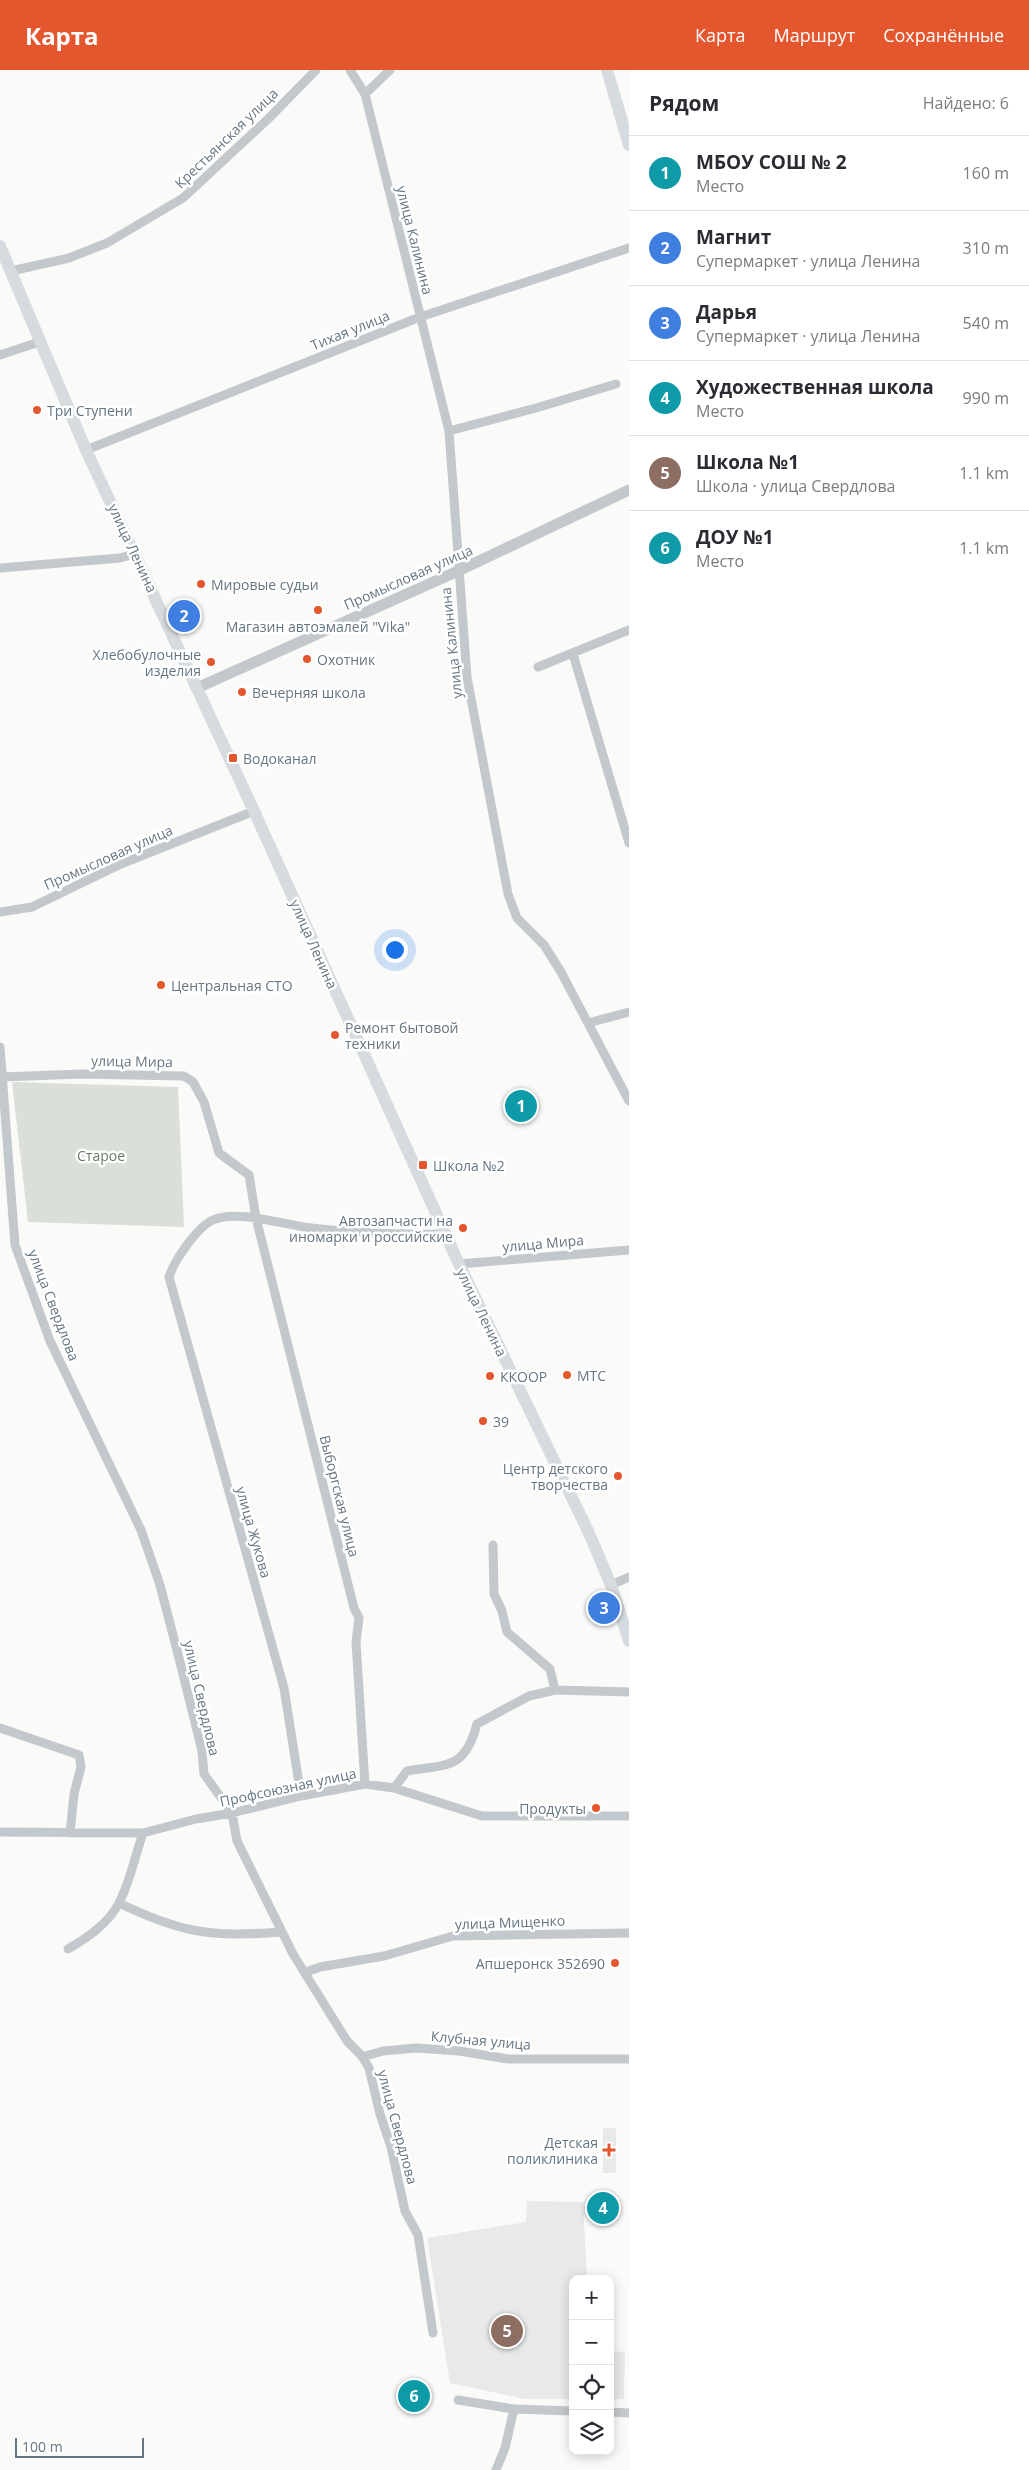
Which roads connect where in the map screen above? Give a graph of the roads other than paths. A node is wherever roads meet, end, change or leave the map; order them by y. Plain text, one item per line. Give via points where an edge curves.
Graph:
1 (316, 70) edge
2 (350, 70) edge
3 (390, 70) edge
4 (607, 70) edge
5 (365, 94) junction
6 (629, 145) edge
7 (0, 246) edge
8 (629, 248) edge
9 (11, 271) junction
10 (420, 317) junction
11 (39, 342) junction
12 (0, 355) edge
13 (616, 384) dead end
14 (449, 431) junction
15 (86, 450) junction
16 (629, 490) edge
17 (136, 554) junction
18 (0, 568) edge
19 (458, 571) junction
20 (629, 630) edge
21 (573, 654) junction
22 (538, 667) dead end
23 (198, 688) junction
24 (254, 812) junction
25 (629, 843) edge
26 (0, 912) edge
27 (629, 1012) edge
28 (588, 1023) junction
29 (0, 1047) edge
30 (2, 1077) junction
31 (629, 1101) edge
32 (256, 1218) junction
33 (446, 1234) junction
34 (629, 1250) edge
35 (459, 1264) junction
36 (493, 1546) dead end
37 (629, 1577) edge
38 (611, 1585) junction
39 (629, 1641) edge
40 (555, 1690) junction
41 (629, 1692) edge
42 (0, 1728) edge
43 (365, 1784) junction
44 (394, 1788) junction
45 (301, 1796) junction
46 (232, 1813) junction
47 (629, 1816) edge
48 (0, 1832) edge
49 (70, 1833) junction
50 (143, 1833) junction
51 (119, 1903) junction
52 (282, 1932) junction
53 (629, 1933) edge
54 (68, 1949) dead end
55 (306, 1972) junction
56 (362, 2057) junction
57 (629, 2059) edge
58 (433, 2332) dead end
59 (458, 2400) dead end
60 (514, 2409) junction
61 (569, 2411) edge
62 (614, 2412) edge
63 (629, 2413) edge
64 (496, 2470) edge

1 - 9 street, Крестьянская улица via 183,198 107,244 69,258
2 - 5 street, улица Калинина
3 - 5 street
4 - 6 main road
5 - 10 street, улица Калинина
7 - 9 main road, улица Ленина
8 - 10 street, Тихая улица
9 - 11 main road, улица Ленина
10 - 14 street, улица Калинина
10 - 15 street, Тихая улица
11 - 12 street
11 - 15 main road, улица Ленина
13 - 14 street
14 - 19 street, улица Калинина
15 - 17 main road, улица Ленина
16 - 19 street, Промысловая улица
17 - 18 street
17 - 23 main road, улица Ленина
19 - 23 street, Промысловая улица
19 - 28 street, улица Калинина via 468,686 508,894 517,918 544,945
20 - 21 street
21 - 22 street
21 - 25 street
23 - 24 main road, улица Ленина
24 - 26 street, Промысловая улица via 122,864 32,907
24 - 33 main road, улица Ленина
27 - 28 street
28 - 31 street, улица Калинина
29 - 30 street, улица Свердлова
30 - 32 street, улица Мира via 81,1074 184,1076 193,1082 204,1102 219,1153 249,1174
30 - 46 street, улица Свердлова via 16,1245 50,1342 142,1530 181,1667 202,1751 204,1774
32 - 33 street via 312,1228
32 - 43 street, Выборгская улица via 354,1608 360,1618 356,1642
32 - 45 street, улица Жукова via 225,1217 211,1221 173,1265 169,1277 284,1688
33 - 35 main road, улица Ленина
34 - 35 street, улица Мира
35 - 38 main road, улица Ленина
36 - 40 street via 494,1594 507,1632 550,1669
37 - 38 street
38 - 39 main road, улица Ленина
40 - 41 street
40 - 44 street via 529,1696 477,1724 464,1756 451,1764 407,1771
42 - 49 street via 79,1755 81,1767
43 - 44 street, Профсоюзная улица
43 - 45 street, Профсоюзная улица
44 - 47 street, Профсоюзная улица via 482,1816
45 - 46 street, Профсоюзная улица
46 - 50 street, Профсоюзная улица
46 - 52 street, улица Свердлова via 237,1840
48 - 49 street, Профсоюзная улица
49 - 50 street, Профсоюзная улица
50 - 51 street
51 - 52 street via 144,1915 193,1930 252,1934
51 - 54 street via 104,1923
52 - 55 street, улица Свердлова
53 - 55 street, улица Мищенко via 453,1936 384,1956
55 - 56 street, улица Свердлова via 310,1984 347,2041
56 - 57 street, Клубная улица via 416,2048 508,2059
56 - 58 street, улица Свердлова via 369,2068 391,2146 405,2211 418,2235
59 - 60 street
60 - 61 street
60 - 64 street
62 - 63 street

